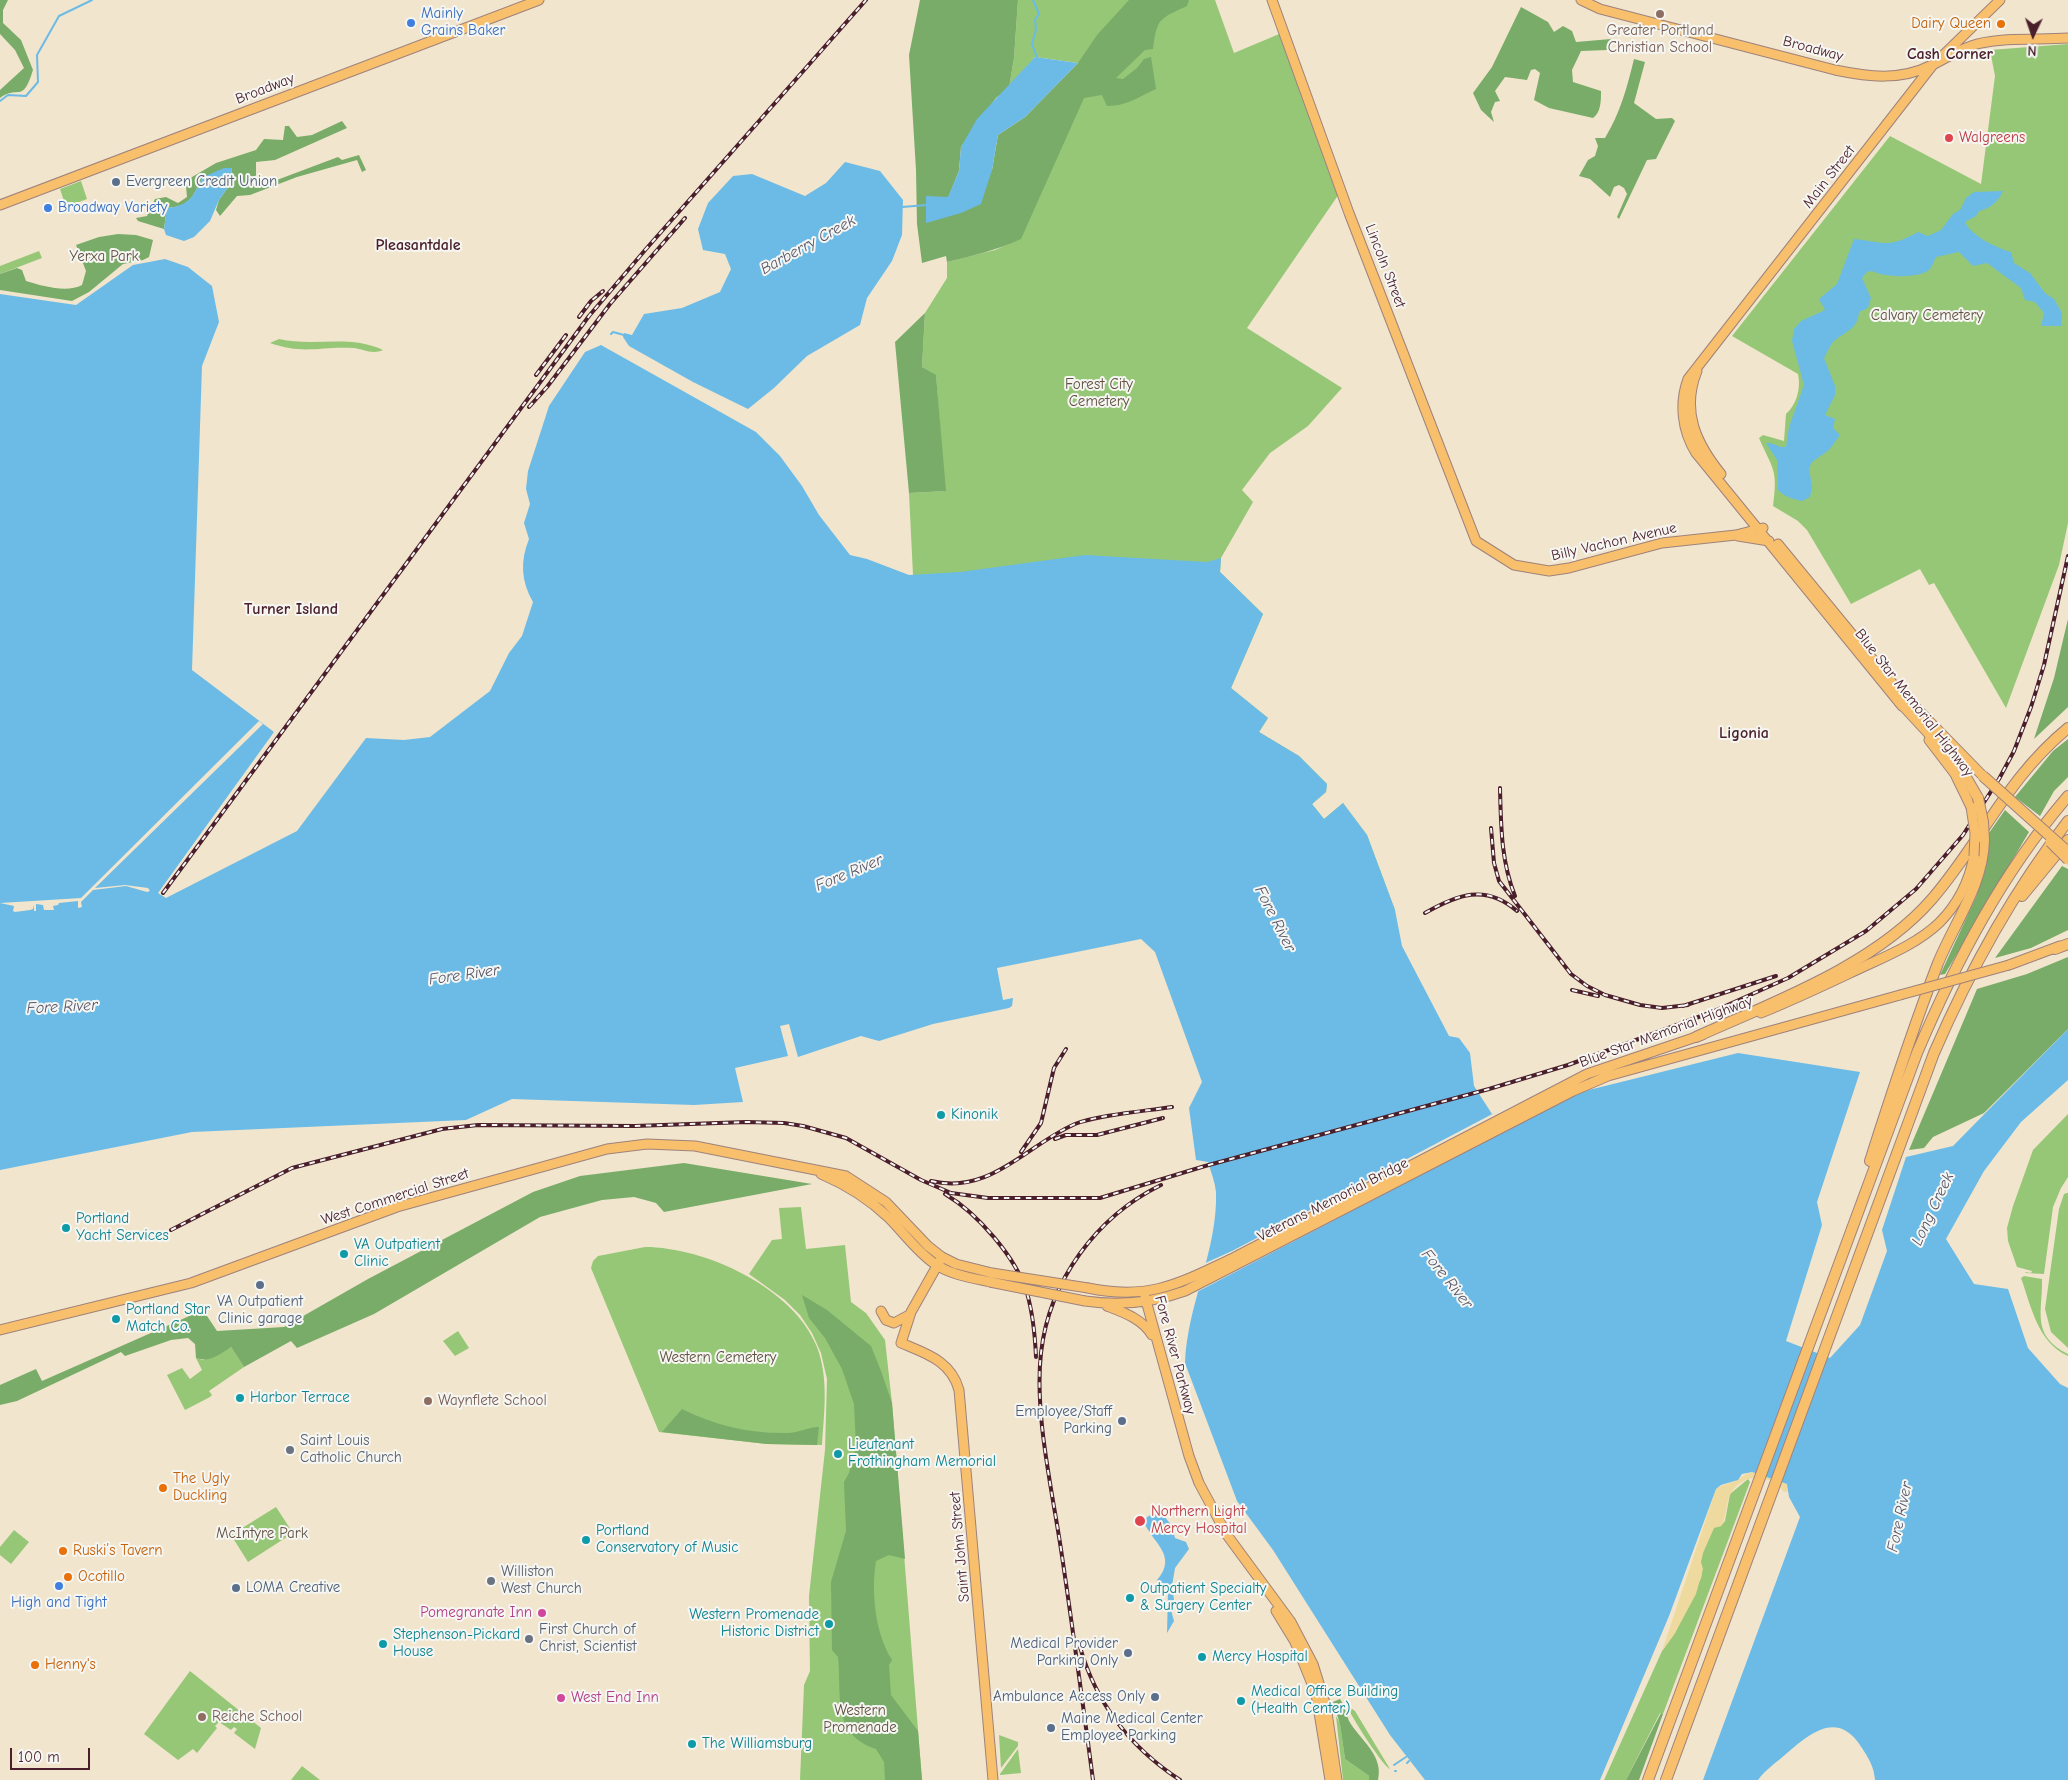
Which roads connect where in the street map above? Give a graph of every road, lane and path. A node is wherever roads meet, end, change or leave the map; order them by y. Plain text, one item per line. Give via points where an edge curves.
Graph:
1 (539, 0) edge
2 (1272, 0) edge
3 (1581, 0) edge
4 (2000, 0) edge
5 (2068, 34) edge
6 (2037, 38) junction
7 (2068, 38) edge
8 (1932, 66) junction
9 (0, 205) edge
10 (1702, 360) junction
11 (1688, 379) joint
12 (1762, 528) junction
13 (1736, 535) junction
14 (1476, 541) joint
15 (1768, 542) junction
16 (1899, 702) joint
17 (2068, 728) edge
18 (1983, 776) junction
19 (2068, 796) edge
20 (1974, 802) junction
21 (2068, 821) edge
22 (2068, 840) edge
23 (2068, 852) edge
24 (2068, 860) edge
25 (1995, 930) junction
26 (2068, 942) edge
27 (2056, 949) joint
28 (1696, 1037) junction
29 (1571, 1087) junction
30 (1850, 1234) junction
31 (939, 1261) junction
32 (991, 1278) junction
33 (1144, 1292) junction
34 (1160, 1294) junction
35 (1096, 1302) junction
36 (1146, 1302) junction
37 (881, 1311) dead end
38 (910, 1315) junction
39 (0, 1330) edge
40 (1157, 1342) junction
41 (1259, 1581) junction
42 (993, 1780) edge
43 (1330, 1780) edge
44 (1337, 1780) edge
45 (1648, 1780) edge
46 (1666, 1780) edge

1 - 9 main road, Broadway
2 - 14 main road, Lincoln Street via 1349,213
3 - 8 main road, Broadway via 1600,9 1864,76 1876,78 1907,74
4 - 8 main road, Main Street
5 - 6 main road, Broadway
6 - 7 main road, Broadway
6 - 8 main road, Broadway via 1979,44
8 - 10 main road, Main Street
10 - 11 main road, Main Street
10 - 12 main road, Blue Star Memorial Highway via 1691,392 1693,428 1712,462
11 - 12 main road, Blue Star Memorial Highway via 1682,406 1690,442
12 - 13 main road, Billy Vachon Avenue
12 - 15 main road, Blue Star Memorial Highway
12 - 18 main road, Blue Star Memorial Highway via 1893,684
13 - 14 main road, Billy Vachon Avenue via 1662,543 1549,571 1514,565
13 - 15 main road, Billy Vachon Avenue
15 - 16 main road, Blue Star Memorial Highway
16 - 20 highway via 1960,767
17 - 28 highway via 2019,776 1941,888 1899,931 1862,957 1801,989
18 - 23 highway, bridge
18 - 24 main road, Blue Star Memorial Highway, bridge
19 - 30 highway via 2038,833 1995,897 1951,977 1917,1053
20 - 28 main road, Blue Star Memorial Highway, bridge via 1974,856 1968,880 1955,904 1938,924 1886,956 1802,996
20 - 30 highway, bridge via 1983,822 1983,857 1975,884 1939,962 1904,1056 1859,1194
21 - 25 highway via 2036,864
22 - 25 highway
25 - 46 highway via 1931,1061
26 - 27 highway
27 - 29 main road, Blue Star Memorial Highway, bridge via 2009,965
28 - 29 main road, Blue Star Memorial Highway via 1604,1068
29 - 34 main road, Veterans Memorial Bridge
30 - 45 highway
31 - 32 main road, Fore River Parkway via 958,1274
31 - 38 main road
31 - 39 main road, West Commercial Street via 893,1208 846,1176 678,1144 646,1144 607,1149 379,1213 191,1283
32 - 33 main road, Fore River Parkway, bridge via 1112,1293
32 - 35 main road, Fore River Parkway, bridge
33 - 34 main road, Veterans Memorial Bridge
33 - 36 main road, Fore River Parkway
34 - 36 main road, Veterans Memorial Bridge
35 - 36 main road, Veterans Memorial Bridge
35 - 40 main road via 1132,1317 1147,1328
36 - 40 main road, Fore River Parkway
37 - 38 main road via 886,1320 894,1323
38 - 42 main road, Saint John Street via 901,1343 946,1365 959,1390
40 - 41 main road, Fore River Parkway via 1199,1483 1227,1535
41 - 43 main road, Fore River Parkway via 1295,1642 1312,1682
41 - 44 main road, Fore River Parkway via 1291,1622 1313,1664 1326,1706

